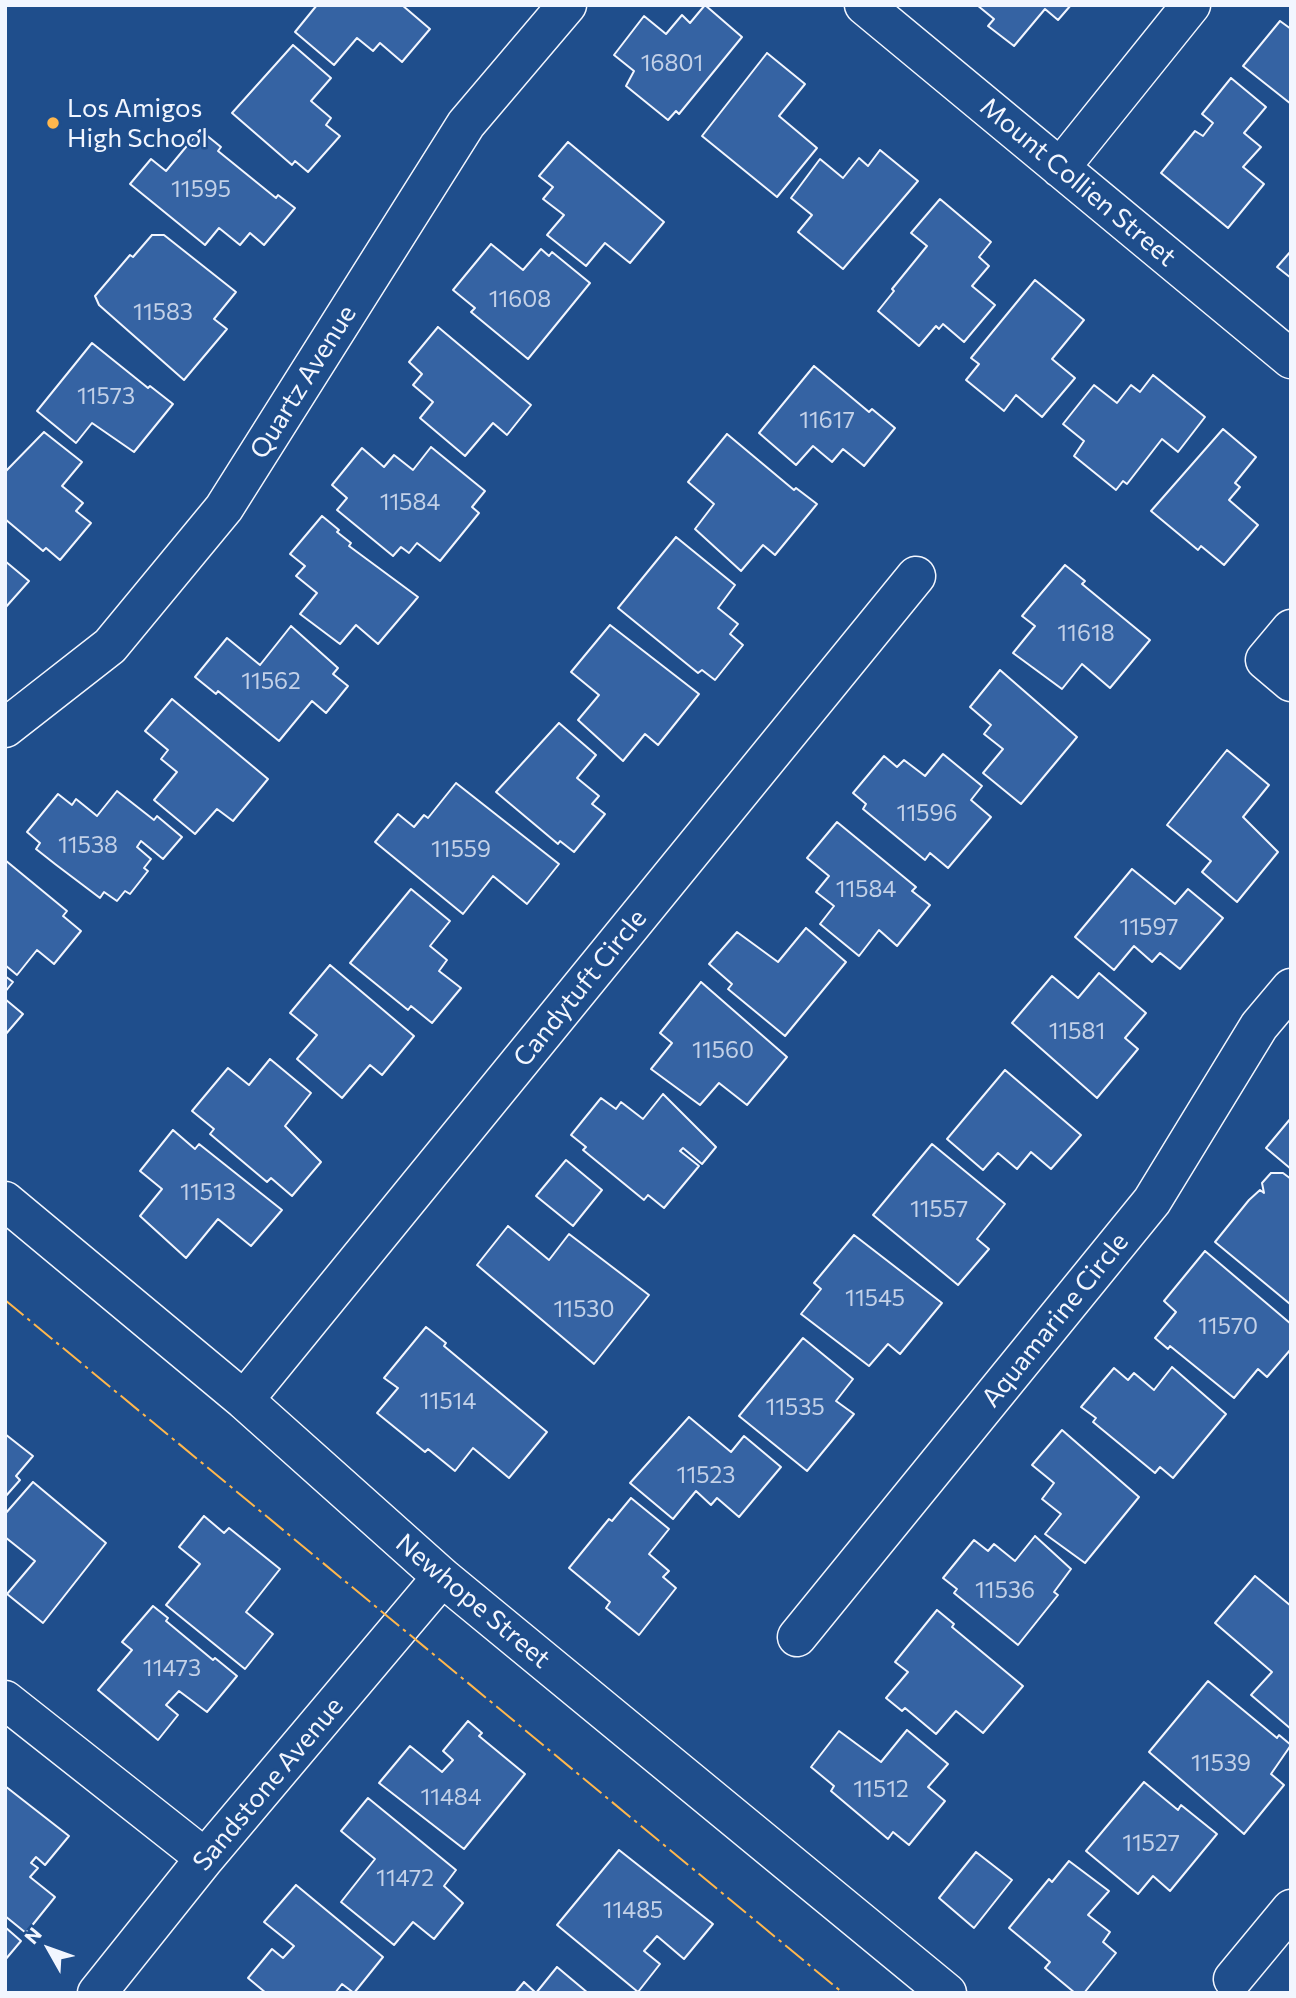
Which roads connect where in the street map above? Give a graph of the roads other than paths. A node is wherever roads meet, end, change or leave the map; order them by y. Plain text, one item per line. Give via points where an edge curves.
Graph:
1 (567, 5) edge
2 (864, 5) edge
3 (1191, 5) edge
4 (1060, 167) junction
5 (1291, 359) edge
6 (916, 576) dead end
7 (1291, 629) edge
8 (1278, 671) edge
9 (5, 728) edge
10 (1291, 988) edge
11 (5, 1201) edge
12 (244, 1400) junction
13 (442, 1577) junction
14 (797, 1637) dead end
15 (5, 1700) edge
16 (205, 1858) junction
17 (1291, 1909) edge
18 (1233, 1979) dead end
19 (97, 1993) edge
20 (947, 1993) edge

1 - 9 street, Quartz Avenue via 466,124 224,508 110,646
2 - 4 street, Mount Collien Street
3 - 4 street
4 - 5 street, Mount Collien Street
6 - 12 street, Candytuft Circle
7 - 8 street
10 - 14 street, Aquamarine Circle via 1259,1026 1152,1201
11 - 12 street, Newhope Street
12 - 13 street, Newhope Street
13 - 16 street, Sandstone Avenue
13 - 20 street, Newhope Street
15 - 16 street
16 - 19 street, Sandstone Avenue
17 - 18 street

